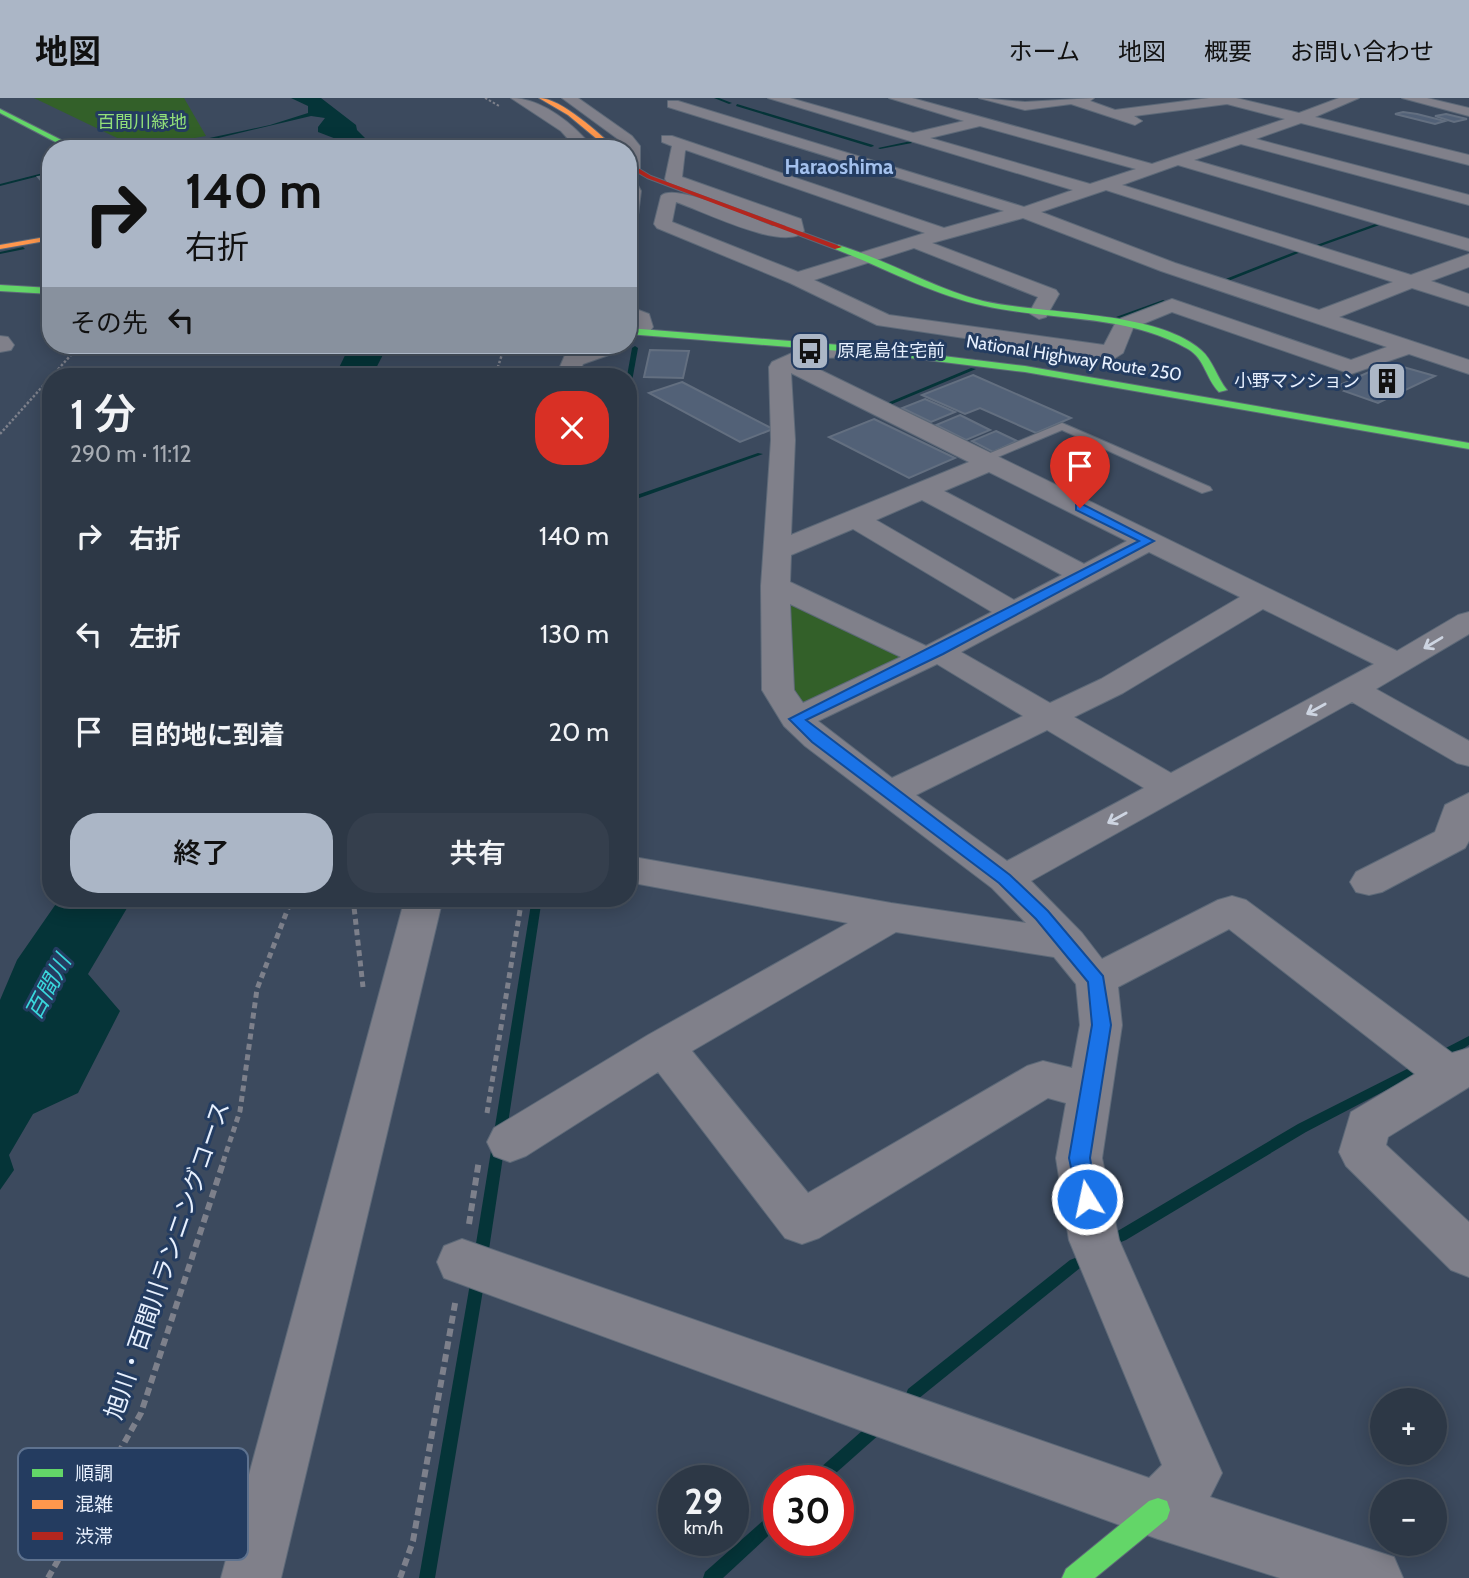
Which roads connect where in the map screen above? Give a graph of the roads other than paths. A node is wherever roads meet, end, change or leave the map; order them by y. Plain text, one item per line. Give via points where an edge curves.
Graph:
1 (518, 98) edge
2 (542, 98) edge
3 (569, 98) edge
4 (775, 98) edge
5 (896, 98) edge
6 (986, 98) edge
7 (1352, 98) edge
8 (1409, 98) edge
9 (1081, 100) edge
10 (1469, 102) edge
11 (1445, 105) junction
12 (724, 106) dead end
13 (0, 111) edge
14 (699, 111) junction
15 (1469, 112) edge
16 (1113, 114) junction
17 (671, 117) edge
18 (1300, 118) junction
19 (982, 121) junction
20 (914, 138) junction
21 (1200, 138) dead end
22 (57, 140) edge
23 (577, 140) edge
24 (602, 140) edge
25 (628, 140) edge
26 (1232, 142) junction
27 (683, 145) junction
28 (1079, 148) junction
29 (840, 156) junction
30 (1176, 160) junction
31 (1469, 160) edge
32 (637, 166) edge
33 (1153, 169) junction
34 (769, 174) junction
35 (637, 175) edge
36 (1098, 187) junction
37 (705, 190) junction
38 (1469, 200) edge
39 (1025, 212) junction
40 (795, 231) junction
41 (942, 233) junction
42 (42, 240) edge
43 (914, 242) junction
44 (1469, 245) edge
45 (0, 247) edge
46 (865, 257) junction
47 (1469, 260) edge
48 (797, 279) junction
49 (1412, 282) junction
50 (1216, 284) junction
51 (0, 290) edge
52 (42, 293) edge
53 (1469, 300) edge
54 (1172, 305) junction
55 (1039, 313) junction
56 (1320, 317) junction
57 (1124, 324) junction
58 (637, 328) edge
59 (637, 328) edge
60 (1408, 346) junction
61 (870, 350) junction
62 (810, 351) junction
63 (590, 354) edge
64 (1469, 367) edge
65 (570, 368) edge
66 (1222, 390) junction
67 (1469, 433) edge
68 (1469, 446) edge
69 (986, 461) junction
70 (923, 490) junction
71 (1206, 491) dead end
72 (855, 519) junction
73 (1148, 541) junction
74 (777, 551) junction
75 (1084, 575) junction
76 (775, 586) junction
77 (1262, 597) junction
78 (1014, 611) junction
79 (1469, 621) edge
80 (932, 654) junction
81 (1398, 664) junction
82 (1352, 689) junction
83 (1051, 716) junction
84 (796, 719) junction
85 (1469, 755) edge
86 (1171, 788) junction
87 (890, 793) junction
88 (1469, 805) edge
89 (637, 872) edge
90 (1004, 879) junction
91 (1369, 882) dead end
92 (422, 907) edge
93 (891, 917) junction
94 (1082, 962) junction
95 (663, 1047) junction
96 (1459, 1070) edge
97 (1091, 1091) junction
98 (491, 1141) road end
99 (1469, 1254) edge
100 (473, 1266) road end
101 (1158, 1510) junction
102 (251, 1578) edge
103 (1075, 1578) edge
104 (1373, 1578) edge

1 - 23 street
2 - 24 main road
3 - 25 street
4 - 20 street
5 - 19 street
6 - 9 street via 1025,106
7 - 18 street
8 - 11 street
9 - 16 street
10 - 11 street
11 - 15 street
12 - 14 street
13 - 22 main road
14 - 17 street
14 - 29 street
16 - 18 street via 1227,100
16 - 28 street via 1135,134
17 - 27 street
17 - 32 street
18 - 26 street
18 - 31 street
19 - 20 street
19 - 28 street
20 - 29 street
20 - 36 street
21 - 26 street
26 - 30 street
26 - 38 street
27 - 34 street
27 - 37 street via 678,149 673,179
28 - 33 street
29 - 34 street
29 - 39 street
30 - 33 street
30 - 44 street
33 - 36 street
34 - 37 street
34 - 41 street
35 - 40 main road
36 - 39 street
36 - 49 street
37 - 40 street via 795,223
39 - 41 street
39 - 50 street
40 - 46 main road
40 - 48 street via 770,231 669,196 663,224
41 - 43 street
42 - 45 main road
43 - 46 street
43 - 55 street via 1049,295
46 - 48 street
46 - 55 main road via 956,296
47 - 49 street
48 - 57 street via 884,321 1112,353
49 - 53 street
49 - 56 street
50 - 54 street via 1171,300
50 - 56 street
51 - 52 main road
54 - 57 street
54 - 60 street via 1351,367
55 - 57 main road
56 - 60 street
57 - 66 main road via 1175,337 1199,351 1212,382
58 - 66 main road, National Highway Route 250 via 930,349
59 - 61 main road, National Highway Route 250
60 - 64 street
61 - 62 street
61 - 68 main road, National Highway Route 250 via 1090,378
62 - 69 street via 794,366
62 - 74 street via 780,368 783,440
63 - 65 street via 573,360
66 - 67 main road, National Highway Route 250
69 - 70 street
69 - 71 lane via 1062,426
69 - 73 street
70 - 72 street
70 - 75 street
72 - 74 street
72 - 78 street
73 - 75 street
73 - 77 street
74 - 76 street
75 - 78 street
76 - 80 street
76 - 84 street via 778,690
77 - 81 street
77 - 83 street via 1112,686
78 - 80 street
79 -> 81 street
80 - 83 street
80 - 84 street
81 - 82 street
82 - 85 street
82 -> 86 street
83 - 86 street
83 - 87 street
84 - 87 street
86 -> 90 street
87 - 90 street
88 - 91 street via 1458,813 1452,839
89 - 93 street
90 - 94 street
92 - 102 street
93 - 94 street
93 - 95 street
94 - 96 street via 1232,910 1358,1009
94 - 97 street via 1101,1025
95 - 97 street via 802,1222 1043,1079
95 - 98 street
96 - 99 street via 1367,1126 1363,1152
97 - 101 street via 1079,1158 1094,1240 1194,1473
100 - 101 street
101 - 103 main road
101 - 104 street

